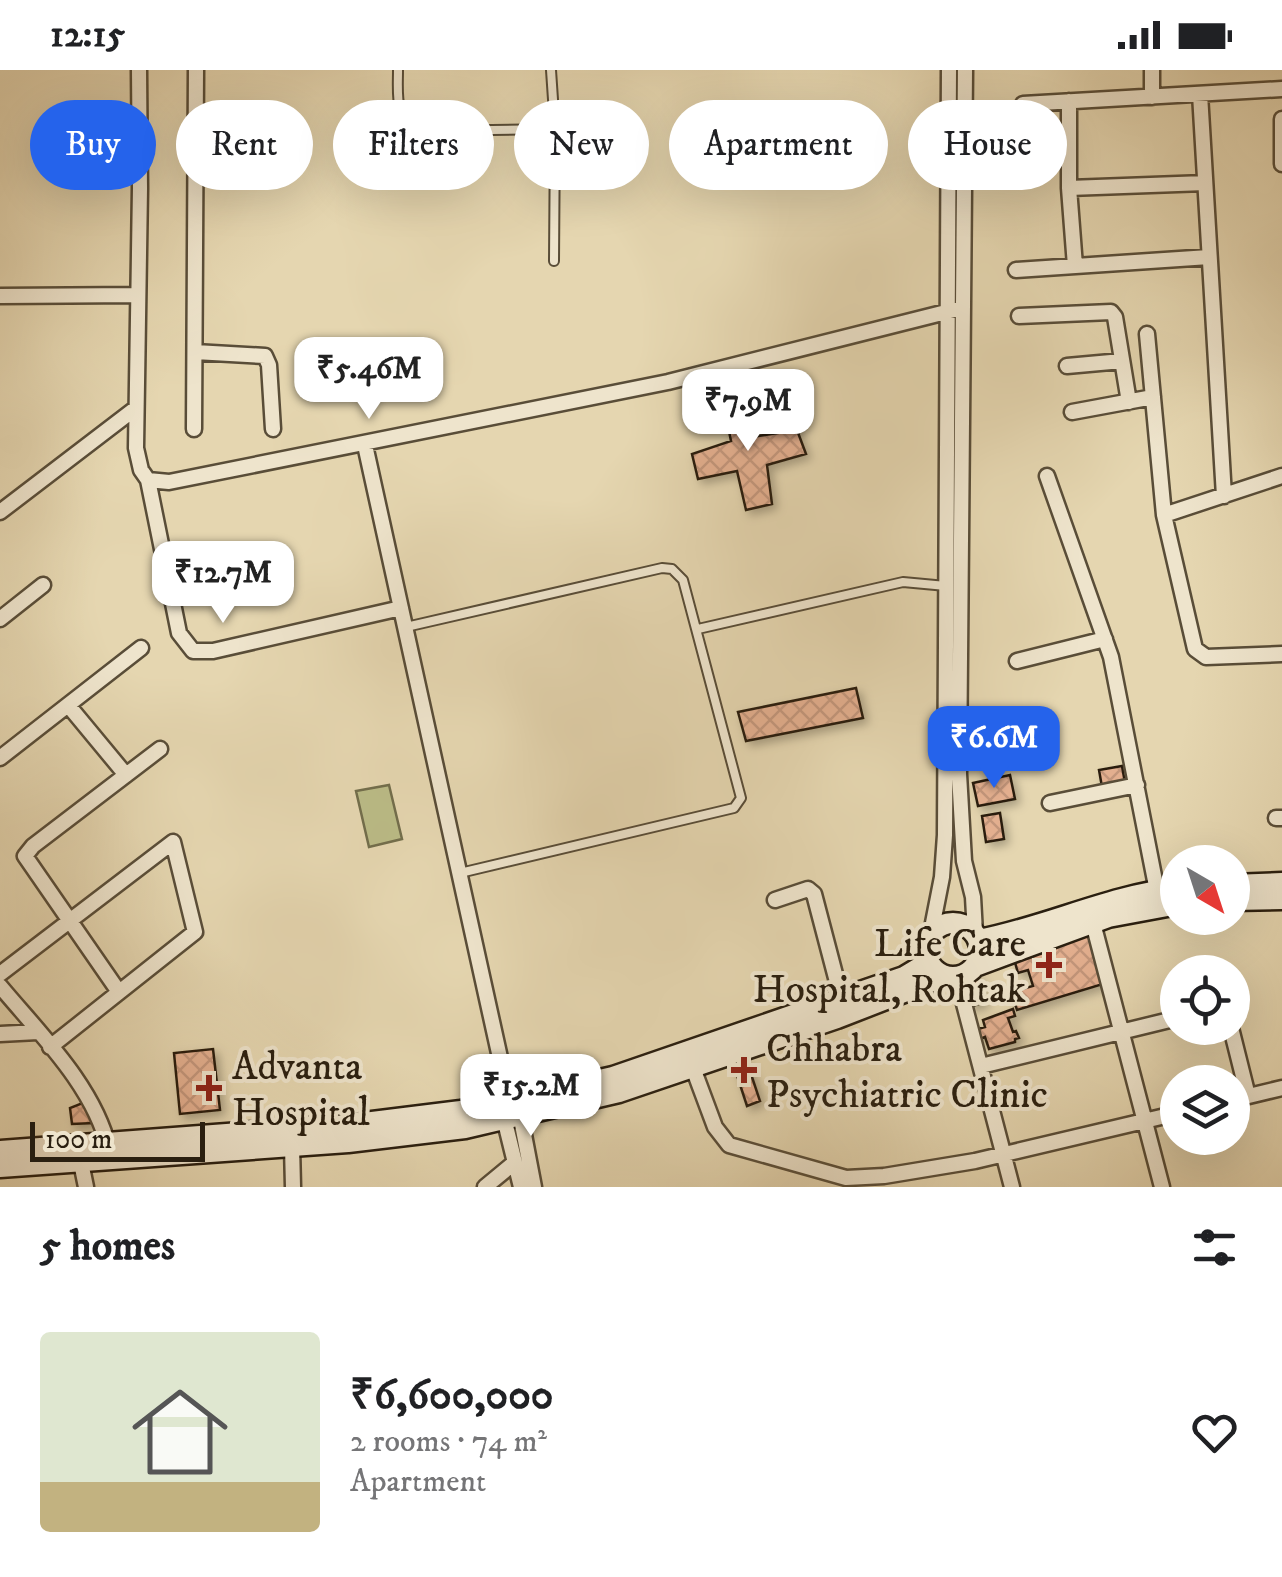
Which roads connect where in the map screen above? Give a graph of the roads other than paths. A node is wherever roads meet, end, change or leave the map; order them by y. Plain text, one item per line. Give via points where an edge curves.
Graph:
1 (139, 70) edge
2 (196, 70) edge
3 (398, 70) edge
4 (550, 70) edge
5 (949, 70) edge
6 (965, 70) edge
7 (1152, 70) edge
8 (1282, 89) edge
9 (1200, 94) junction
10 (1152, 97) junction
11 (553, 100) edge
12 (1069, 102) joint
13 (1282, 119) edge
14 (514, 130) edge
15 (1282, 164) edge
16 (1205, 182) junction
17 (1069, 188) junction
18 (555, 190) edge
19 (1209, 257) junction
20 (554, 261) dead end
21 (1075, 266) junction
22 (1016, 270) dead end
23 (138, 295) junction
24 (0, 296) edge
25 (955, 310) junction
26 (1019, 316) dead end
27 (1147, 334) dead end
28 (195, 352) junction
29 (1122, 361) junction
30 (1067, 366) dead end
31 (1153, 398) junction
32 (1129, 402) junction
33 (136, 408) junction
34 (1072, 412) dead end
35 (273, 429) dead end
36 (194, 430) dead end
37 (953, 440) junction
38 (365, 445) junction
39 (1046, 476) dead end
40 (148, 480) junction
41 (1281, 482) edge
42 (1224, 496) junction
43 (0, 512) edge
44 (1164, 516) junction
45 (43, 585) dead end
46 (946, 586) junction
47 (402, 608) junction
48 (0, 619) edge
49 (406, 627) junction
50 (698, 629) junction
51 (1105, 639) junction
52 (141, 648) dead end
53 (1282, 654) edge
54 (1017, 661) dead end
55 (68, 704) junction
56 (160, 749) dead end
57 (0, 758) edge
58 (126, 775) junction
59 (1137, 785) junction
60 (1050, 803) dead end
61 (1160, 862) edge
62 (460, 873) junction
63 (1282, 883) edge
64 (1250, 884) edge
65 (1160, 891) edge
66 (1282, 899) edge
67 (775, 900) dead end
68 (1250, 900) edge
69 (1160, 908) edge
70 (70, 921) junction
71 (1093, 922) junction
72 (932, 933) junction
73 (977, 936) junction
74 (952, 970) junction
75 (0, 974) edge
76 (0, 986) edge
77 (119, 992) junction
78 (841, 997) junction
79 (1160, 1022) edge
80 (38, 1032) junction
81 (1122, 1032) junction
82 (0, 1034) edge
83 (50, 1047) junction
84 (980, 1066) junction
85 (694, 1068) junction
86 (1282, 1088) edge
87 (1250, 1096) edge
88 (509, 1103) junction
89 (1160, 1117) edge
90 (1146, 1120) junction
91 (292, 1146) junction
92 (110, 1151) junction
93 (0, 1152) edge
94 (80, 1154) junction
95 (1003, 1154) junction
96 (514, 1162) junction
97 (0, 1167) edge
98 (886, 1182) edge
99 (86, 1187) edge
100 (293, 1187) edge
101 (485, 1187) edge
102 (521, 1187) edge
103 (534, 1187) edge
104 (1012, 1187) edge
105 (1162, 1187) edge

1 - 23 street
2 - 28 street
3 - 14 lane via 403,120 419,131
4 - 11 lane
5 - 25 street
6 - 25 street
7 - 10 street
8 - 9 street
9 - 10 street
9 - 16 street
10 - 12 street
12 - 17 street
13 - 15 street
16 - 17 street
16 - 19 street
17 - 21 street
18 - 20 lane
19 - 21 street
19 - 42 street
21 - 22 street
23 - 24 street
23 - 33 street
25 - 37 street
25 - 38 street via 668,382
26 - 29 street via 1106,310 1115,317
27 - 31 street
28 - 35 street via 265,356
28 - 36 street
29 - 30 street
29 - 32 street
31 - 32 street
31 - 44 street
32 - 34 street
33 - 40 street via 136,448
33 - 43 street
37 - 46 street
37 - 73 street via 959,774
38 - 40 street via 168,482
38 - 47 street
39 - 51 street
40 - 47 street via 179,633 193,651
41 - 42 street
42 - 44 street
44 - 53 street via 1198,653
45 - 48 street
46 - 50 lane via 902,582
46 - 72 street via 945,835
47 - 49 street
49 - 50 lane via 662,568 683,580
49 - 62 street
50 - 62 lane via 741,798 736,806
51 - 54 street
51 - 59 street
52 - 55 street
55 - 57 street
55 - 58 street
56 - 58 street
58 - 70 street via 24,856
59 - 60 street
59 - 61 street
62 - 88 street
63 - 64 main road
65 - 73 main road via 1002,935
66 - 68 main road
67 - 78 street via 808,889 814,894
69 - 71 main road
70 - 75 street
70 - 77 street
70 - 77 street via 173,842 196,932
71 - 74 main road
71 - 81 street
72 - 73 main road via 954,922
72 - 74 main road via 926,950
73 - 74 main road via 980,957
74 - 78 main road
74 - 84 street
74 - 85 main road
76 - 80 street
77 - 83 street
78 - 88 main road via 613,1077
79 - 81 street
80 - 82 street
80 - 83 street
81 - 84 street
81 - 90 street
83 - 92 street via 96,1110
84 - 95 street
85 - 88 main road via 619,1092
85 - 98 street via 715,1127 729,1145 846,1178
86 - 87 street
88 - 91 main road via 465,1128
88 - 92 main road
88 - 96 street
88 - 103 street
89 - 90 street
90 - 95 street
90 - 105 street
91 - 92 main road
91 - 100 street
92 - 94 main road
93 - 94 main road
94 - 97 main road
94 - 99 street
95 - 98 street
95 - 104 street
96 - 101 street
96 - 102 street

